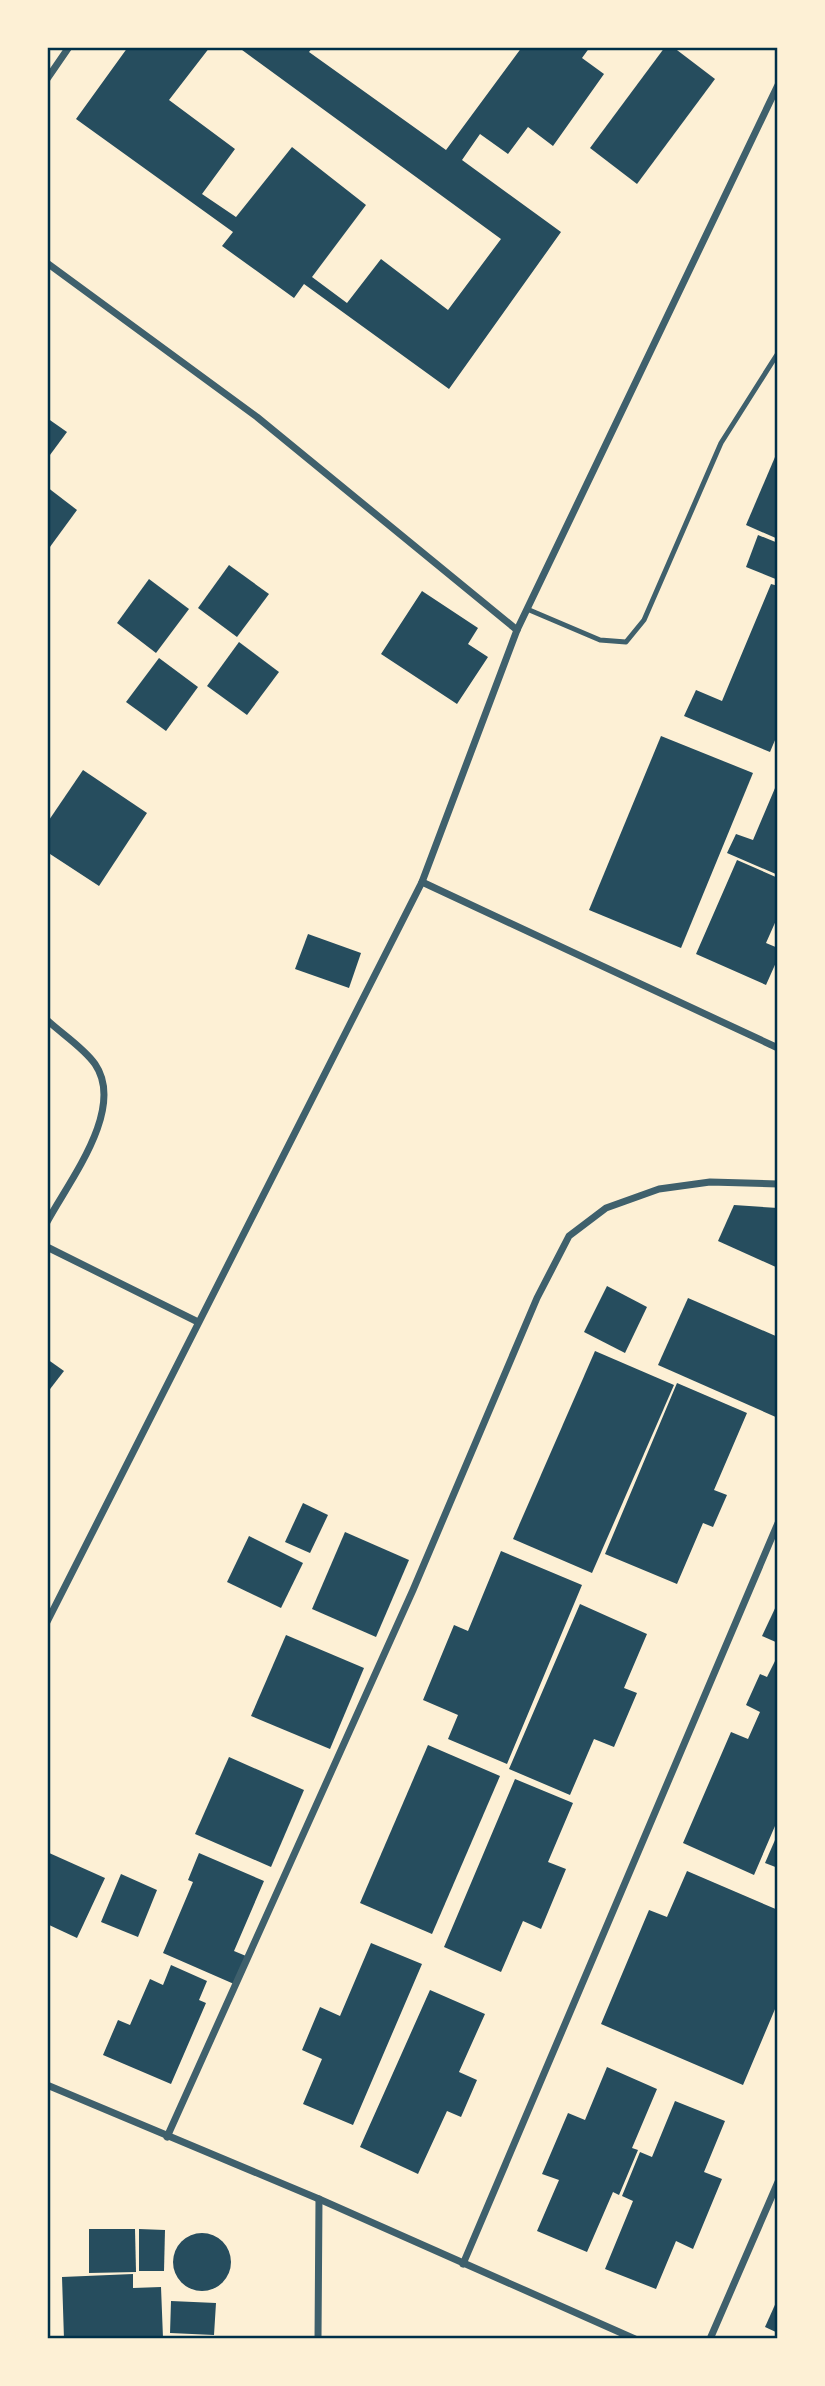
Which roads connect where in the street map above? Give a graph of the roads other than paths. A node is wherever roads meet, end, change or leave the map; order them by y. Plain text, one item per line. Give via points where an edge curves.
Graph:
1 (69, 47) edge
2 (47, 79) edge
3 (778, 85) edge
4 (47, 263) edge
5 (778, 353) edge
6 (527, 609) junction
7 (517, 629) junction
8 (422, 882) junction
9 (47, 1020) edge
10 (778, 1048) edge
11 (778, 1184) edge
12 (47, 1222) edge
13 (47, 1247) edge
14 (198, 1322) junction
15 (778, 1523) edge
16 (47, 1622) edge
17 (47, 2085) edge
18 (167, 2137) junction
19 (778, 2182) edge
20 (318, 2199) junction
21 (463, 2264) junction
22 (318, 2339) edge
23 (635, 2339) edge
24 (710, 2339) edge

1 - 2 street
3 - 6 street
4 - 7 street via 257,417
5 - 6 lane via 720,443 644,620 626,642 600,640
6 - 7 street
7 - 8 street
8 - 10 street
8 - 14 street
9 - 12 street via 95,1064 106,1091 103,1119
11 - 18 street via 710,1182 659,1189 606,1209 569,1236 537,1298 413,1590
13 - 14 street
14 - 16 street
15 - 21 street
17 - 18 street
18 - 20 street
19 - 24 street
20 - 21 street
20 - 22 street
21 - 23 street

